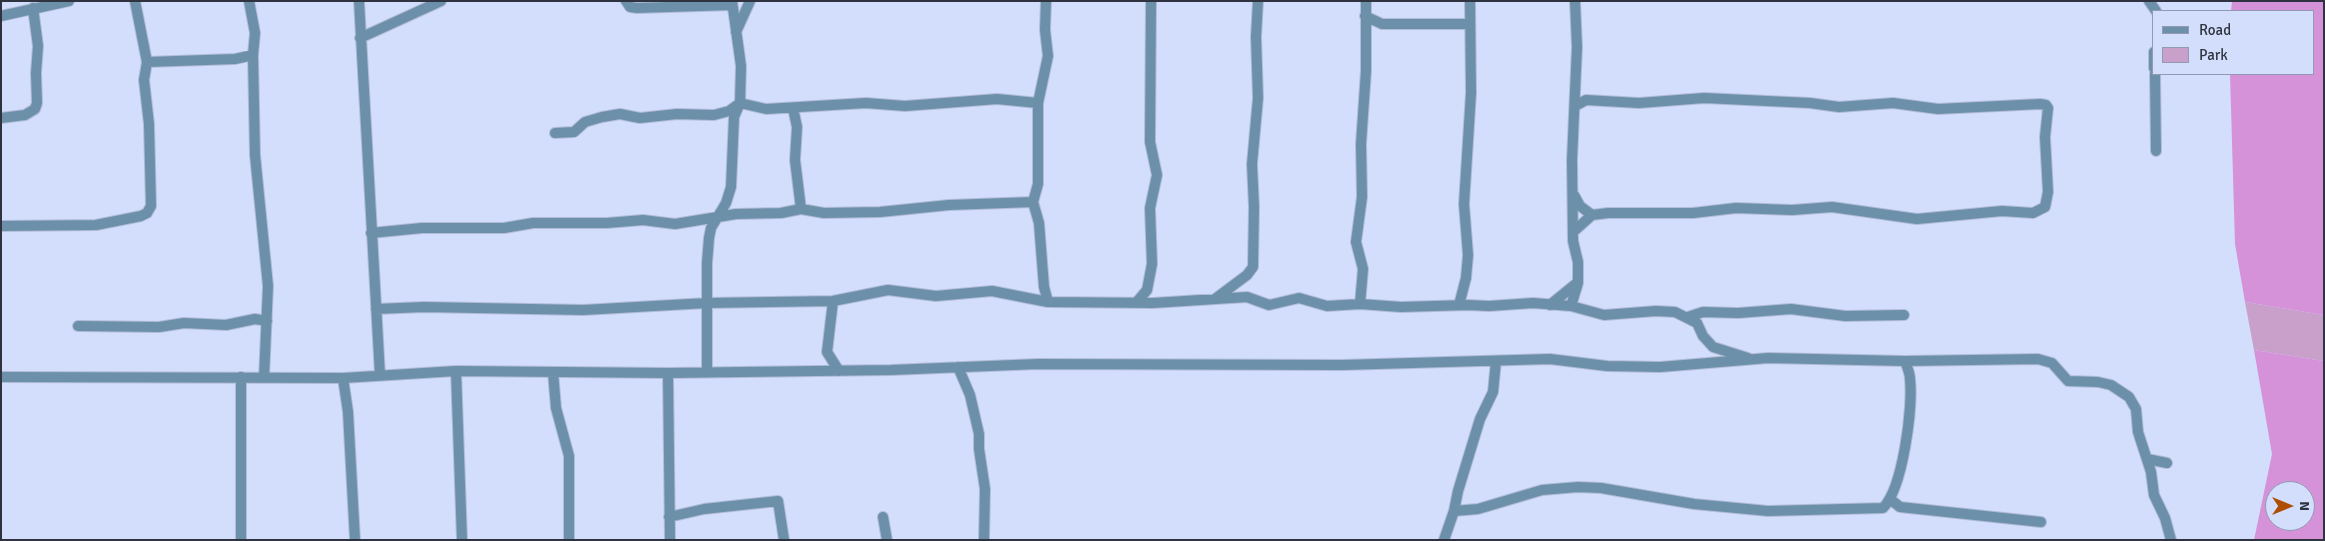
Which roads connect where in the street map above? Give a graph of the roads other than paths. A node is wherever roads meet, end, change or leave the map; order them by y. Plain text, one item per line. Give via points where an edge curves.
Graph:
1 (69, 1) edge
2 (136, 1) edge
3 (249, 1) edge
4 (358, 1) edge
5 (441, 1) edge
6 (626, 1) edge
7 (750, 1) edge
8 (1151, 1) edge
9 (1258, 1) edge
10 (1366, 1) edge
11 (1470, 1) edge
12 (1575, 1) edge
13 (1045, 2) edge
14 (732, 3) edge
15 (33, 8) junction
16 (1, 16) edge
17 (1365, 16) junction
18 (1469, 24) junction
19 (736, 32) junction
20 (360, 38) junction
21 (253, 55) junction
22 (147, 62) junction
23 (2155, 75) edge
24 (1576, 90) junction
25 (1586, 100) junction
26 (740, 103) junction
27 (1038, 103) junction
28 (1575, 106) junction
29 (793, 108) junction
30 (1, 118) edge
31 (555, 133) dead end
32 (2156, 151) dead end
33 (1573, 194) junction
34 (1033, 202) junction
35 (801, 209) junction
36 (1592, 215) junction
37 (717, 218) junction
38 (1, 226) edge
39 (1573, 232) junction
40 (371, 233) junction
41 (1578, 283) junction
42 (1044, 288) junction
43 (1147, 290) junction
44 (1036, 300) junction
45 (1214, 300) junction
46 (833, 301) junction
47 (1048, 302) junction
48 (707, 303) junction
49 (1136, 303) junction
50 (1153, 303) junction
51 (1360, 304) junction
52 (1459, 305) junction
53 (1550, 305) junction
54 (1571, 306) junction
55 (376, 309) junction
56 (1904, 315) dead end
57 (1688, 317) junction
58 (267, 321) junction
59 (78, 326) dead end
60 (1730, 351) junction
61 (1749, 359) junction
62 (1905, 360) junction
63 (1496, 361) junction
64 (1726, 362) junction
65 (958, 367) junction
66 (456, 371) junction
67 (839, 371) junction
68 (554, 372) junction
69 (706, 372) junction
70 (668, 373) junction
71 (380, 375) junction
72 (1, 377) edge
73 (240, 377) junction
74 (264, 378) junction
75 (343, 378) junction
76 (2147, 459) junction
77 (2166, 463) dead end
78 (1890, 499) junction
79 (1454, 511) junction
80 (669, 517) junction
81 (883, 517) dead end
82 (2041, 522) dead end
83 (241, 540) edge
84 (355, 540) edge
85 (462, 540) edge
86 (569, 540) edge
87 (670, 540) edge
88 (784, 540) edge
89 (886, 540) edge
90 (984, 540) edge
91 (1444, 540) edge
92 (2171, 540) edge

1 - 15 street
2 - 22 street
3 - 21 street via 254,24
4 - 20 street
5 - 20 street
6 - 14 street via 630,7 636,8
7 - 19 street
8 - 43 street via 1150,142 1157,175 1150,208 1152,264
9 - 45 street via 1258,98 1252,164 1253,267
10 - 17 street
11 - 18 street
12 - 24 street
13 - 27 street via 1048,56
14 - 19 street
15 - 16 street
15 - 30 street via 38,46 37,103 25,115
17 - 18 street via 1382,24
17 - 51 street via 1366,71 1360,144 1362,197 1356,242 1363,269
18 - 52 street via 1471,93 1464,204 1468,255
19 - 26 street via 741,66
20 - 40 street
21 - 22 street via 235,59
21 - 58 street via 255,155 268,286
22 - 38 street via 144,80 152,196 147,213 96,225
23 - 32 street
24 - 25 street
24 - 28 street
25 - 28 street
25 - 36 street via 1639,103 1704,98 1839,107 1893,103 1938,109 2040,104 2048,108 2047,201 2045,207 2033,213 2002,211 1909,219 1832,207
26 - 29 street via 766,109
26 - 31 street via 729,111 714,115 640,118 620,114 585,122 574,132
26 - 37 street via 734,117 731,187
27 - 29 street via 997,99 905,106 866,103
27 - 34 street via 1038,184
28 - 33 street
29 - 35 street
33 - 36 street via 1580,206
33 - 39 street
34 - 35 street via 880,212 824,213
34 - 42 street via 1041,235
35 - 37 street
36 - 39 street
37 - 40 street via 675,224 643,220 607,224 533,223 504,228 422,228
37 - 48 street via 709,238
39 - 41 street
40 - 55 street
41 - 53 street
41 - 54 street
42 - 44 street
42 - 47 street
43 - 49 street
43 - 50 street
44 - 46 street via 992,291 936,296 888,290
44 - 47 street
45 - 50 street
45 - 51 street via 1247,297 1269,305 1299,298 1327,306
46 - 48 street
46 - 67 street via 826,352
47 - 49 street
48 - 55 street via 583,310
48 - 69 street
49 - 50 street
51 - 52 street
52 - 53 street via 1532,302
53 - 54 street
54 - 57 street via 1604,315 1656,311 1675,312
55 - 71 street
56 - 57 street via 1846,316 1791,309 1702,312
57 - 60 street via 1713,347
58 - 59 street via 255,319 226,325 184,323 159,327
58 - 74 street
60 - 61 street
60 - 64 street
61 - 62 street
61 - 64 street
62 - 76 street via 2038,359 2052,363 2068,381 2111,385 2129,397 2136,409 2138,432
62 - 78 street via 1911,380 1910,407 1901,465
63 - 64 street via 1550,359 1607,366 1660,367
63 - 65 street
63 - 79 street via 1493,392 1480,419
65 - 67 street
65 - 90 street via 970,395 979,434 985,489
66 - 68 street
66 - 71 street
66 - 85 street
67 - 69 street
68 - 70 street
68 - 86 street via 556,408 569,456
69 - 70 street
70 - 80 street
71 - 75 street
72 - 73 street
73 - 74 street
73 - 83 street
74 - 75 street
75 - 84 street
76 - 77 street
76 - 92 street via 2154,495
78 - 79 street via 1877,510 1768,511 1578,487 1542,490 1478,509
78 - 82 street via 1900,507
79 - 91 street
80 - 87 street
80 - 88 street via 704,509 778,500
81 - 89 street

